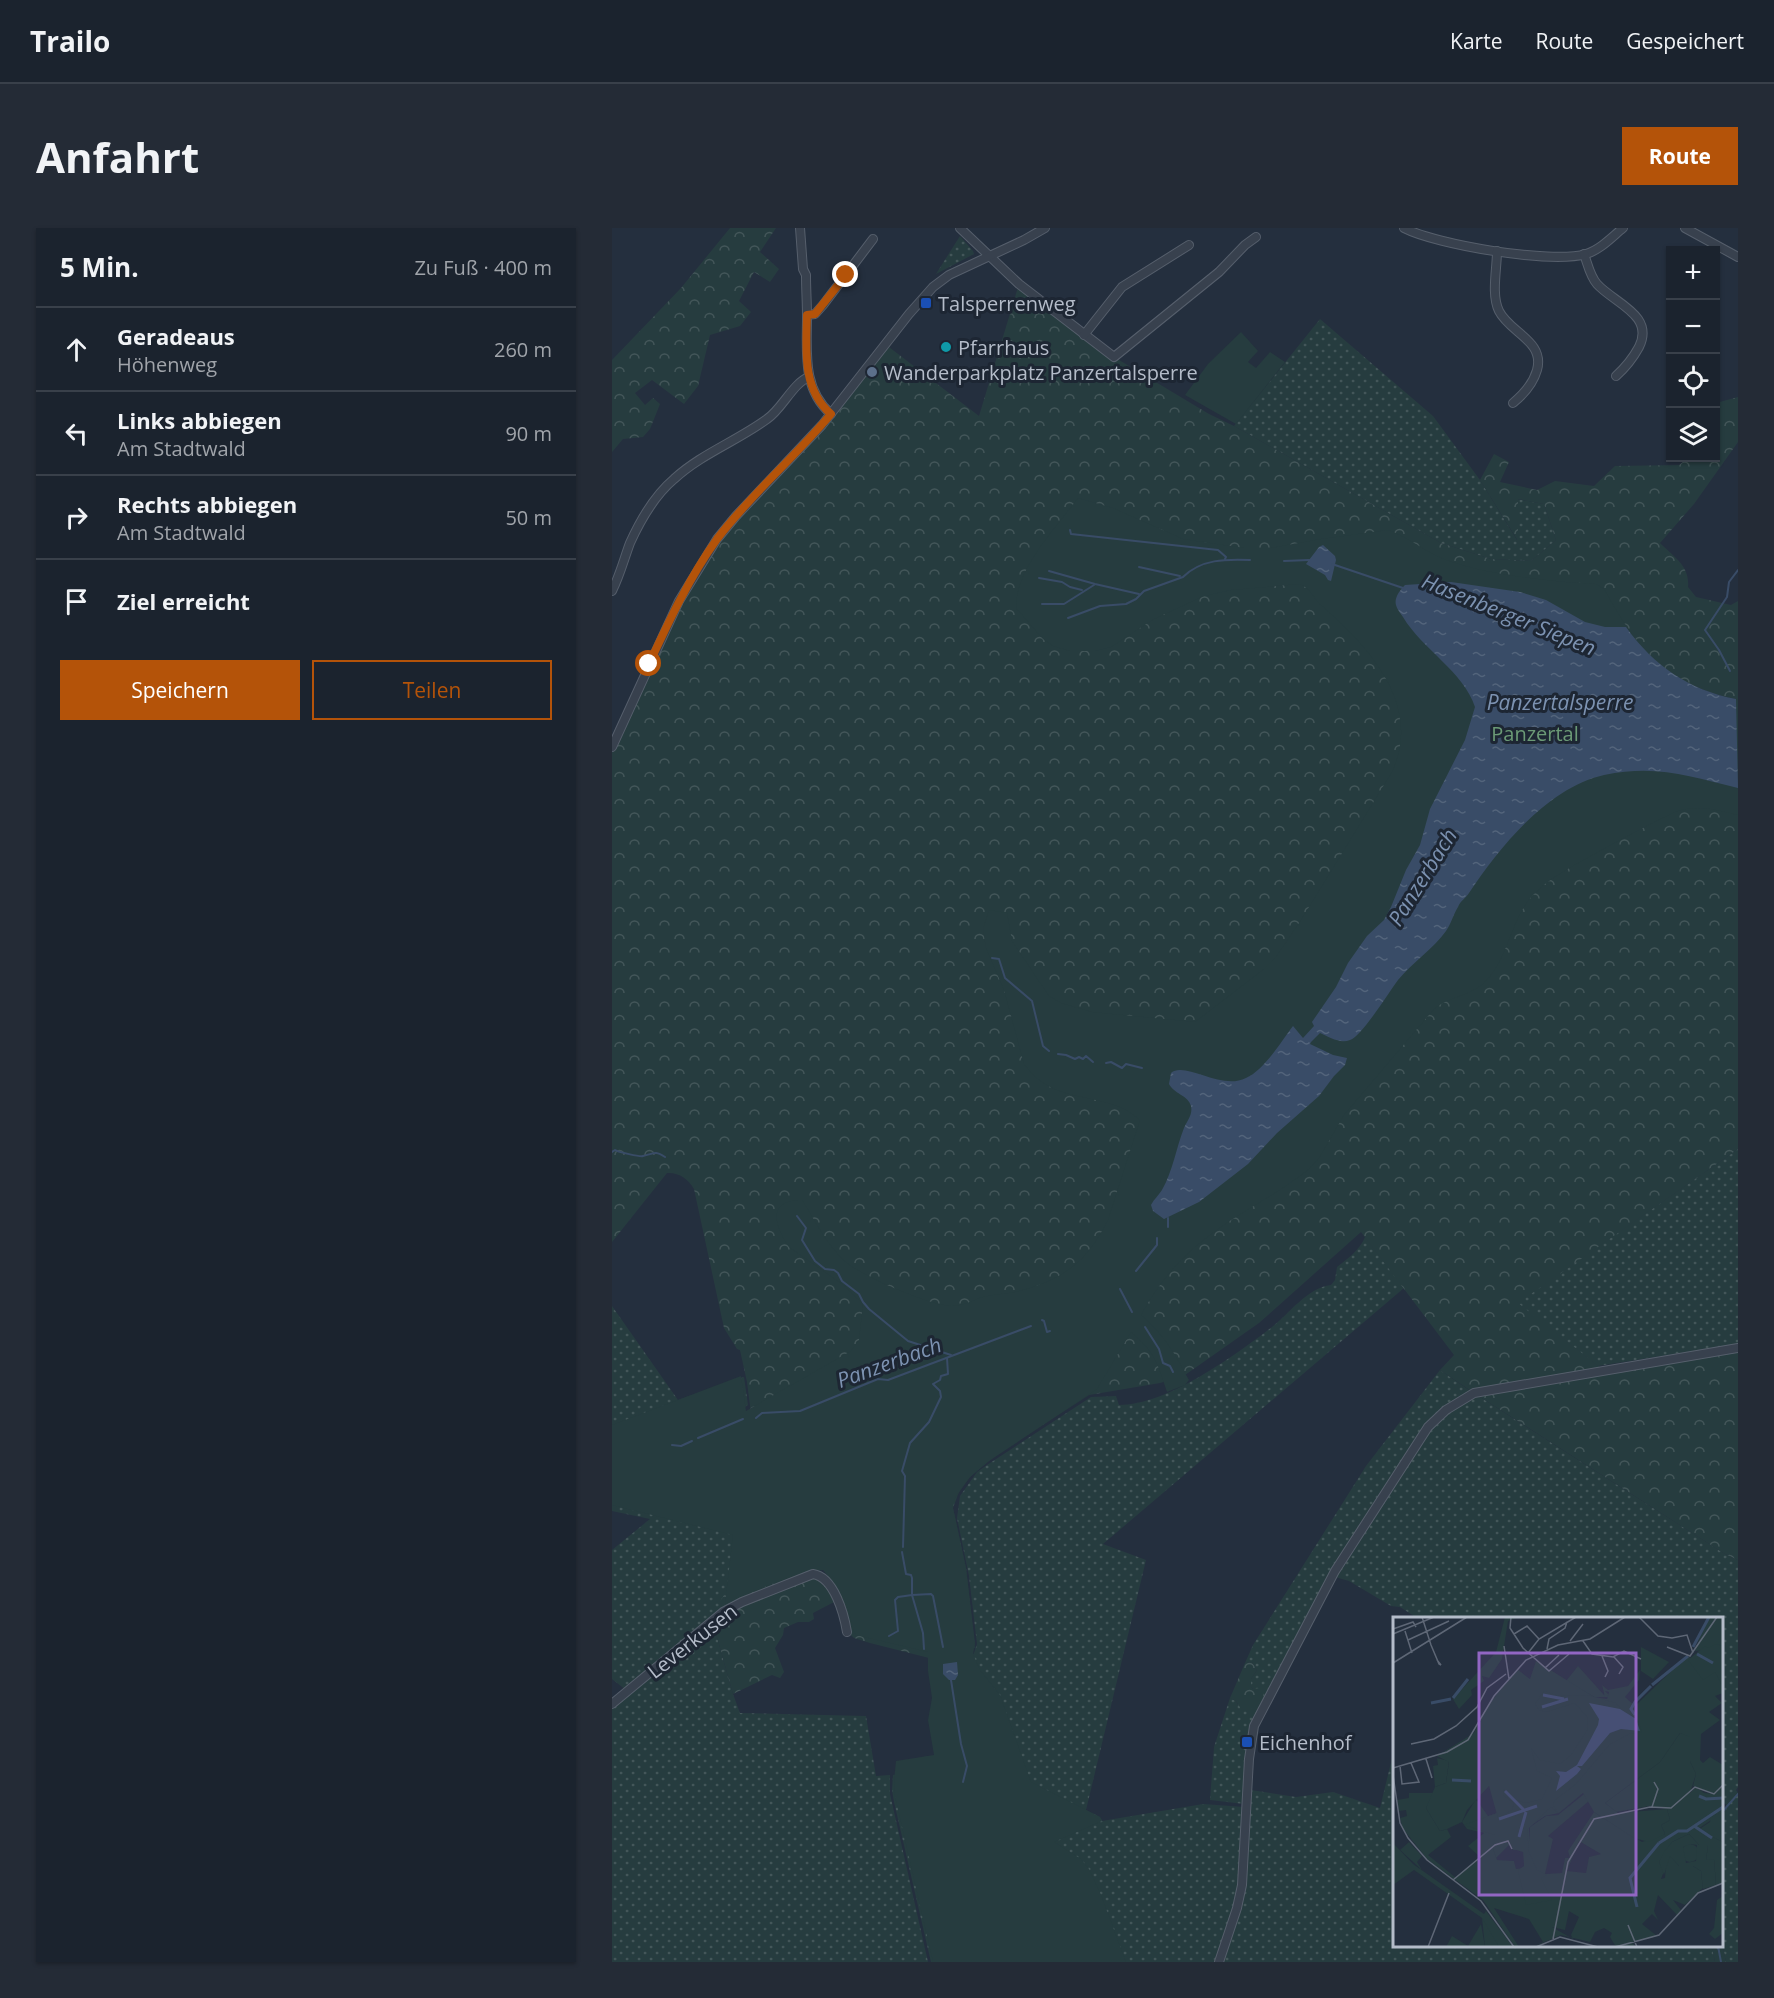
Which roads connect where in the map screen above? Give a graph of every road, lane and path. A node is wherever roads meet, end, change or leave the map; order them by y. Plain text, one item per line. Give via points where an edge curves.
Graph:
1 (800, 228) edge
2 (1045, 228) edge
3 (1404, 228) edge
4 (1623, 228) edge
5 (1685, 228) edge
6 (962, 229) edge
7 (1256, 237) dead end
8 (873, 239) dead end
9 (1189, 245) dead end
10 (1497, 251) junction
11 (1584, 254) junction
12 (989, 257) junction
13 (1738, 257) edge
14 (807, 315) junction
15 (1084, 335) junction
16 (1616, 376) dead end
17 (809, 377) junction
18 (1513, 403) dead end
19 (831, 414) junction
20 (612, 591) edge
21 (612, 747) edge
22 (1738, 1348) edge
23 (847, 1632) dead end
24 (612, 1704) edge
25 (1219, 1962) edge

1 - 14 street
2 - 12 street
3 - 10 street via 1434,240
4 - 11 street
5 - 13 street
6 - 12 street
7 - 15 street via 1114,357
8 - 14 street via 823,305 815,314
9 - 15 street via 1122,287
10 - 11 street
10 - 18 street via 1498,309 1539,357 1529,388
11 - 16 street via 1595,282 1636,315 1642,326 1637,350
12 - 15 street
12 - 19 street via 949,275 933,287
14 - 17 street
17 - 19 street via 818,399
17 - 20 street via 767,419 685,469 665,487 631,541
19 - 21 street via 717,539 668,624
22 - 25 street via 1474,1393 1428,1427 1335,1571 1254,1726 1242,1885
23 - 24 street, Leverkusen via 841,1607 823,1577 802,1577 723,1612

